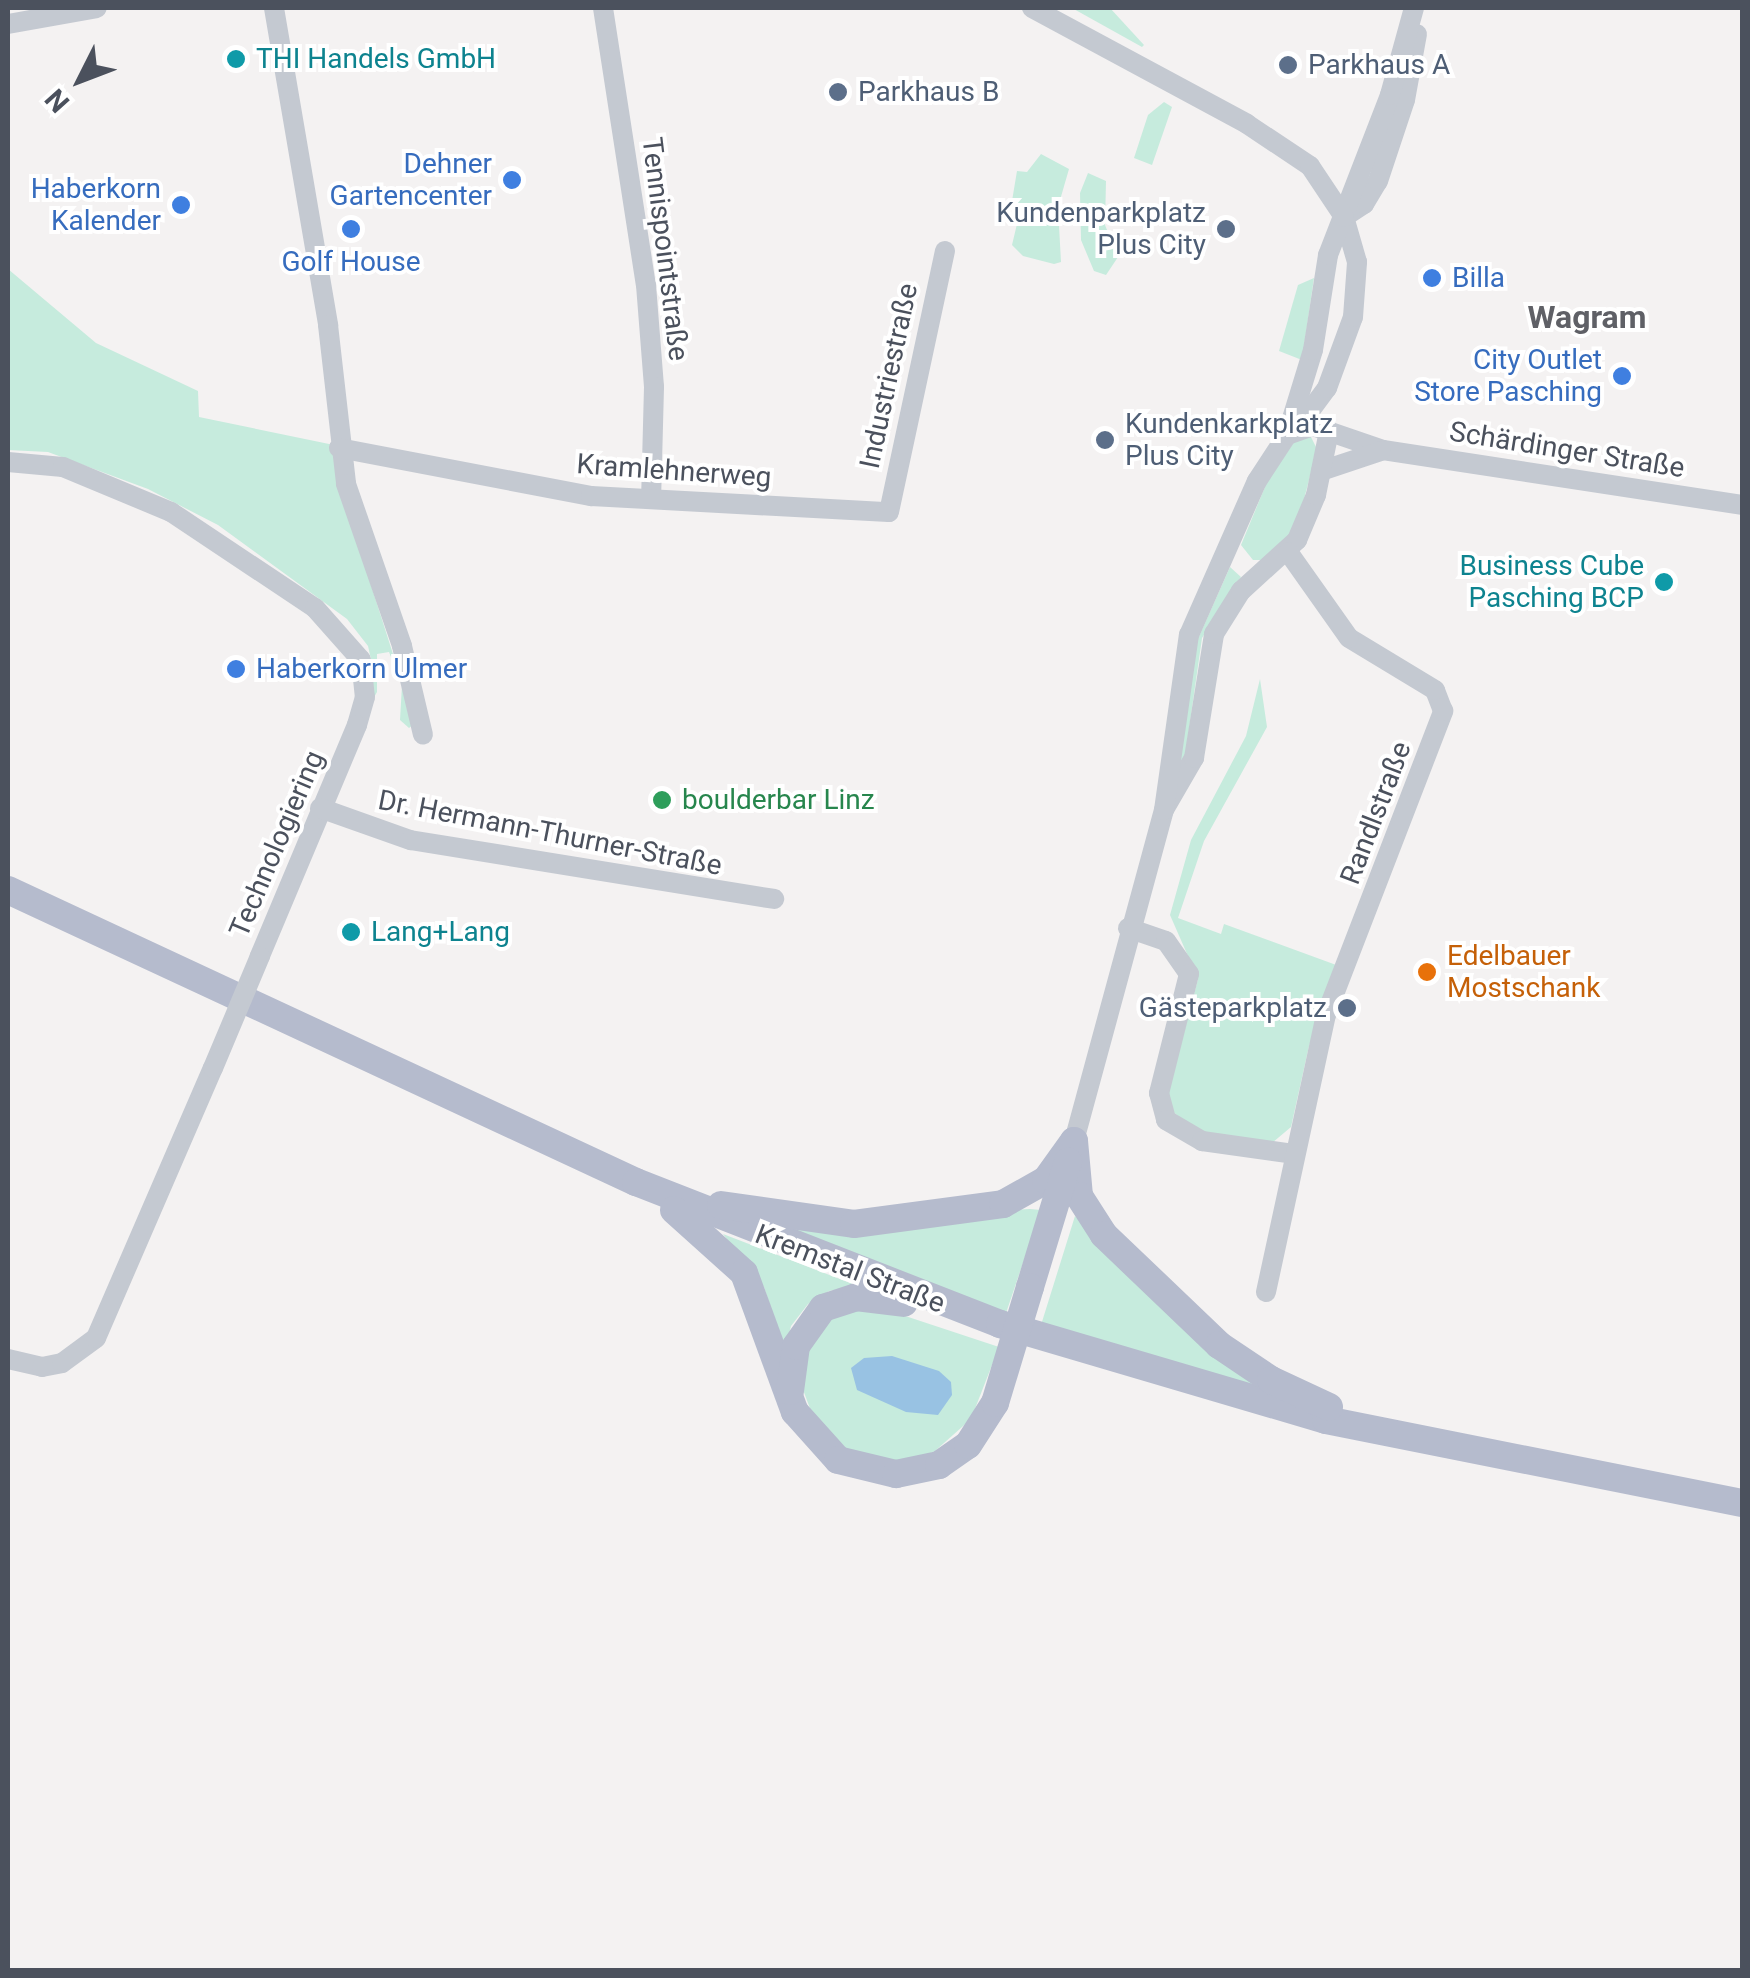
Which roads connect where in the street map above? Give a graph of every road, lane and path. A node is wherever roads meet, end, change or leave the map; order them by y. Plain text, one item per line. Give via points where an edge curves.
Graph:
1 (97, 8) edge
2 (274, 8) edge
3 (603, 8) edge
4 (1032, 8) edge
5 (1415, 8) edge
6 (8, 24) edge
7 (1344, 217) junction
8 (945, 251) dead end
9 (1326, 388) junction
10 (1292, 431) junction
11 (1327, 433) junction
12 (339, 448) junction
13 (1383, 450) junction
14 (8, 462) edge
15 (1322, 471) junction
16 (651, 499) junction
17 (1742, 505) edge
18 (889, 512) joint
19 (1228, 546) junction
20 (1288, 552) junction
21 (1266, 570) junction
22 (424, 734) dead end
23 (320, 808) junction
24 (1164, 810) junction
25 (8, 890) edge
26 (774, 899) dead end
27 (1128, 928) junction
28 (1074, 1141) junction
29 (1294, 1154) junction
30 (647, 1187) junction
31 (1266, 1292) dead end
32 (1000, 1324) junction
33 (8, 1359) edge
34 (790, 1393) junction
35 (1399, 1437) junction
36 (1742, 1503) edge

1 - 6 street
2 - 12 street via 328,325
3 - 16 street, Tennispointstraße via 646,284 654,387
4 - 7 street, bridge via 1296,153
5 - 7 street via 1418,30 1405,100 1378,180 1364,204
5 - 10 street via 1390,95 1328,255
7 - 9 street via 1357,298
8 - 18 street, Industriestraße
9 - 10 street
9 - 11 street
10 - 11 street
10 - 19 street
11 - 13 street, Schärdinger Straße
11 - 15 street
12 - 16 street, Kramlehnerweg via 591,496
12 - 22 street
13 - 15 street, Schärdinger Straße
13 - 17 street, Schärdinger Straße
14 - 23 street, Technologiering via 63,467 171,512 301,598 351,642 366,678 365,698
15 - 20 street via 1312,510
16 - 18 street, Kramlehnerweg
19 - 21 street via 1241,564
19 - 24 street via 1189,635
20 - 21 street
20 - 29 street, Randlstraße via 1349,638 1436,690 1443,711 1326,1015
21 - 24 street via 1232,602 1214,634 1194,758
23 - 26 street, Dr. Hermann-Thurner-Straße via 410,840
23 - 33 street, Technologiering, bridge via 96,1338 62,1363 42,1367
24 - 27 street
25 - 30 main road, Kremstal Straße
27 - 28 street
27 - 29 street via 1166,941 1190,974 1159,1093 1166,1120 1202,1141
28 - 30 main road via 1046,1180 1020,1198 906,1220 786,1218
28 - 34 main road, bridge via 995,1402 980,1431 955,1456 896,1474 856,1468 824,1450 803,1427
28 - 35 main road via 1084,1209 1196,1325 1271,1380
29 - 31 street, Randlstraße
30 - 32 main road, Kremstal Straße
30 - 34 main road via 744,1273
32 - 34 main road via 874,1297 839,1300 802,1331
32 - 35 main road, Kremstal Straße
35 - 36 main road, Kremstal Straße

